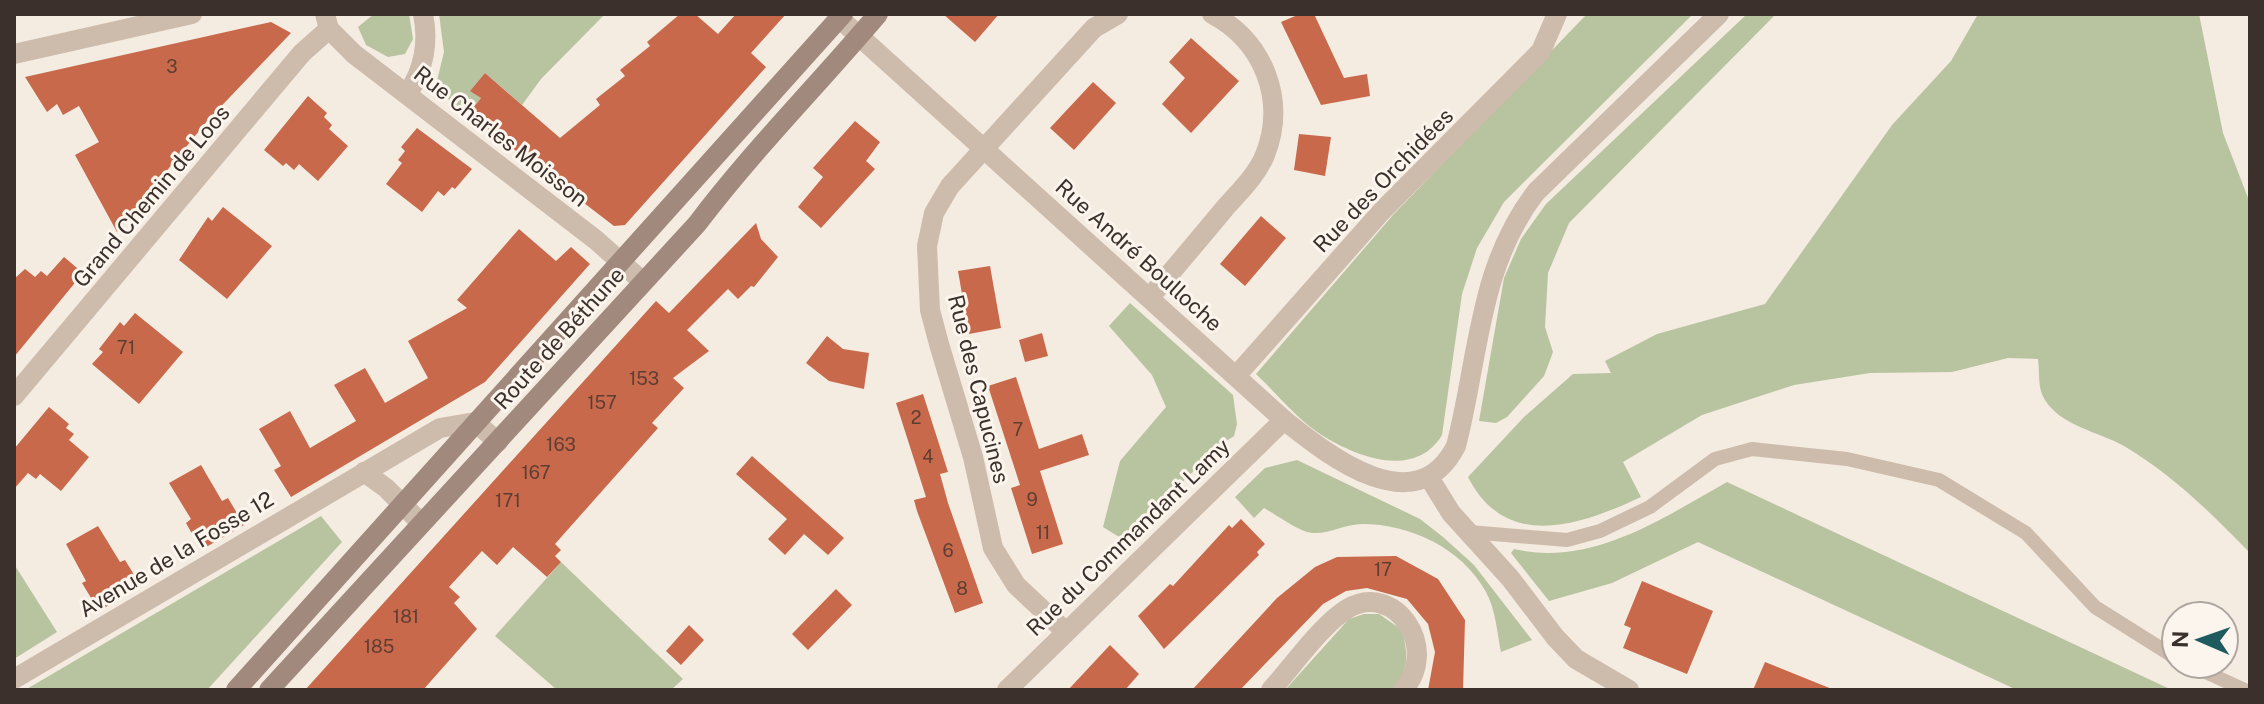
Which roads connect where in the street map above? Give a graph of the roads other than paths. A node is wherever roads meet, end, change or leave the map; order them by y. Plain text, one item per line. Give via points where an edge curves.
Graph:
1 (192, 14) edge
2 (423, 14) edge
3 (878, 14) edge
4 (1118, 14) edge
5 (1212, 14) edge
6 (1557, 14) edge
7 (1719, 14) edge
8 (841, 16) edge
9 (327, 22) edge
10 (859, 37) junction
11 (14, 54) edge
12 (408, 93) junction
13 (985, 149) junction
14 (621, 262) junction
15 (642, 281) junction
16 (1150, 297) junction
17 (1236, 376) junction
18 (14, 396) edge
19 (1284, 420) junction
20 (475, 422) junction
21 (498, 442) junction
22 (364, 472) junction
23 (1430, 479) junction
24 (402, 503) junction
25 (420, 522) junction
26 (1469, 532) junction
27 (1065, 631) junction
28 (2160, 648) edge
29 (14, 679) edge
30 (2223, 680) edge
31 (236, 690) edge
32 (269, 690) edge
33 (1007, 690) edge
34 (1271, 690) edge
35 (1403, 690) edge
36 (1629, 690) edge
37 (2245, 690) edge

1 - 11 street
2 - 12 street via 424,60
3 - 10 main road, Route de Béthune
4 - 13 street, Rue des Capucines via 1094,28
5 - 16 street via 1258,53 1272,94 1270,137 1256,172
6 - 17 street, Rue des Orchidées via 1541,51 1381,212
7 - 23 street via 1518,215 1491,272 1456,446
8 - 10 street, Rue André Boulloche
8 - 14 main road, Route de Béthune
9 - 12 street, Rue Charles Moisson via 354,54
9 - 18 street, Grand Chemin de Loos
10 - 13 street, Rue André Boulloche
10 - 15 main road, Route de Béthune
12 - 14 street, Rue Charles Moisson
13 - 16 street, Rue André Boulloche
13 - 27 street, Rue des Capucines via 950,186 934,213 927,246 930,310 993,548 1016,585
14 - 15 street, Rue Charles Moisson
14 - 20 main road, Route de Béthune
15 - 21 main road, Route de Béthune
16 - 17 street, Rue André Boulloche
17 - 19 street, Rue André Boulloche
19 - 23 street, Rue André Boulloche via 1325,454 1353,468 1398,481
19 - 27 street, Rue du Commandant Lamy
20 - 21 street
20 - 22 street, Avenue de la Fosse 12 via 440,428
20 - 24 main road, Route de Béthune
21 - 25 main road, Route de Béthune
22 - 24 street
22 - 29 street, Avenue de la Fosse 12
23 - 26 street
24 - 25 street
24 - 31 main road, Route de Béthune
25 - 32 main road, Route de Béthune
26 - 28 lane via 1567,540 1600,531 1650,507 1715,459 1752,449 1847,459 1939,480 2026,533 2095,607
26 - 36 street via 1576,659
27 - 33 street, Rue du Commandant Lamy
30 - 37 lane
34 - 35 street via 1348,608 1371,604 1401,615 1418,642 1415,670

